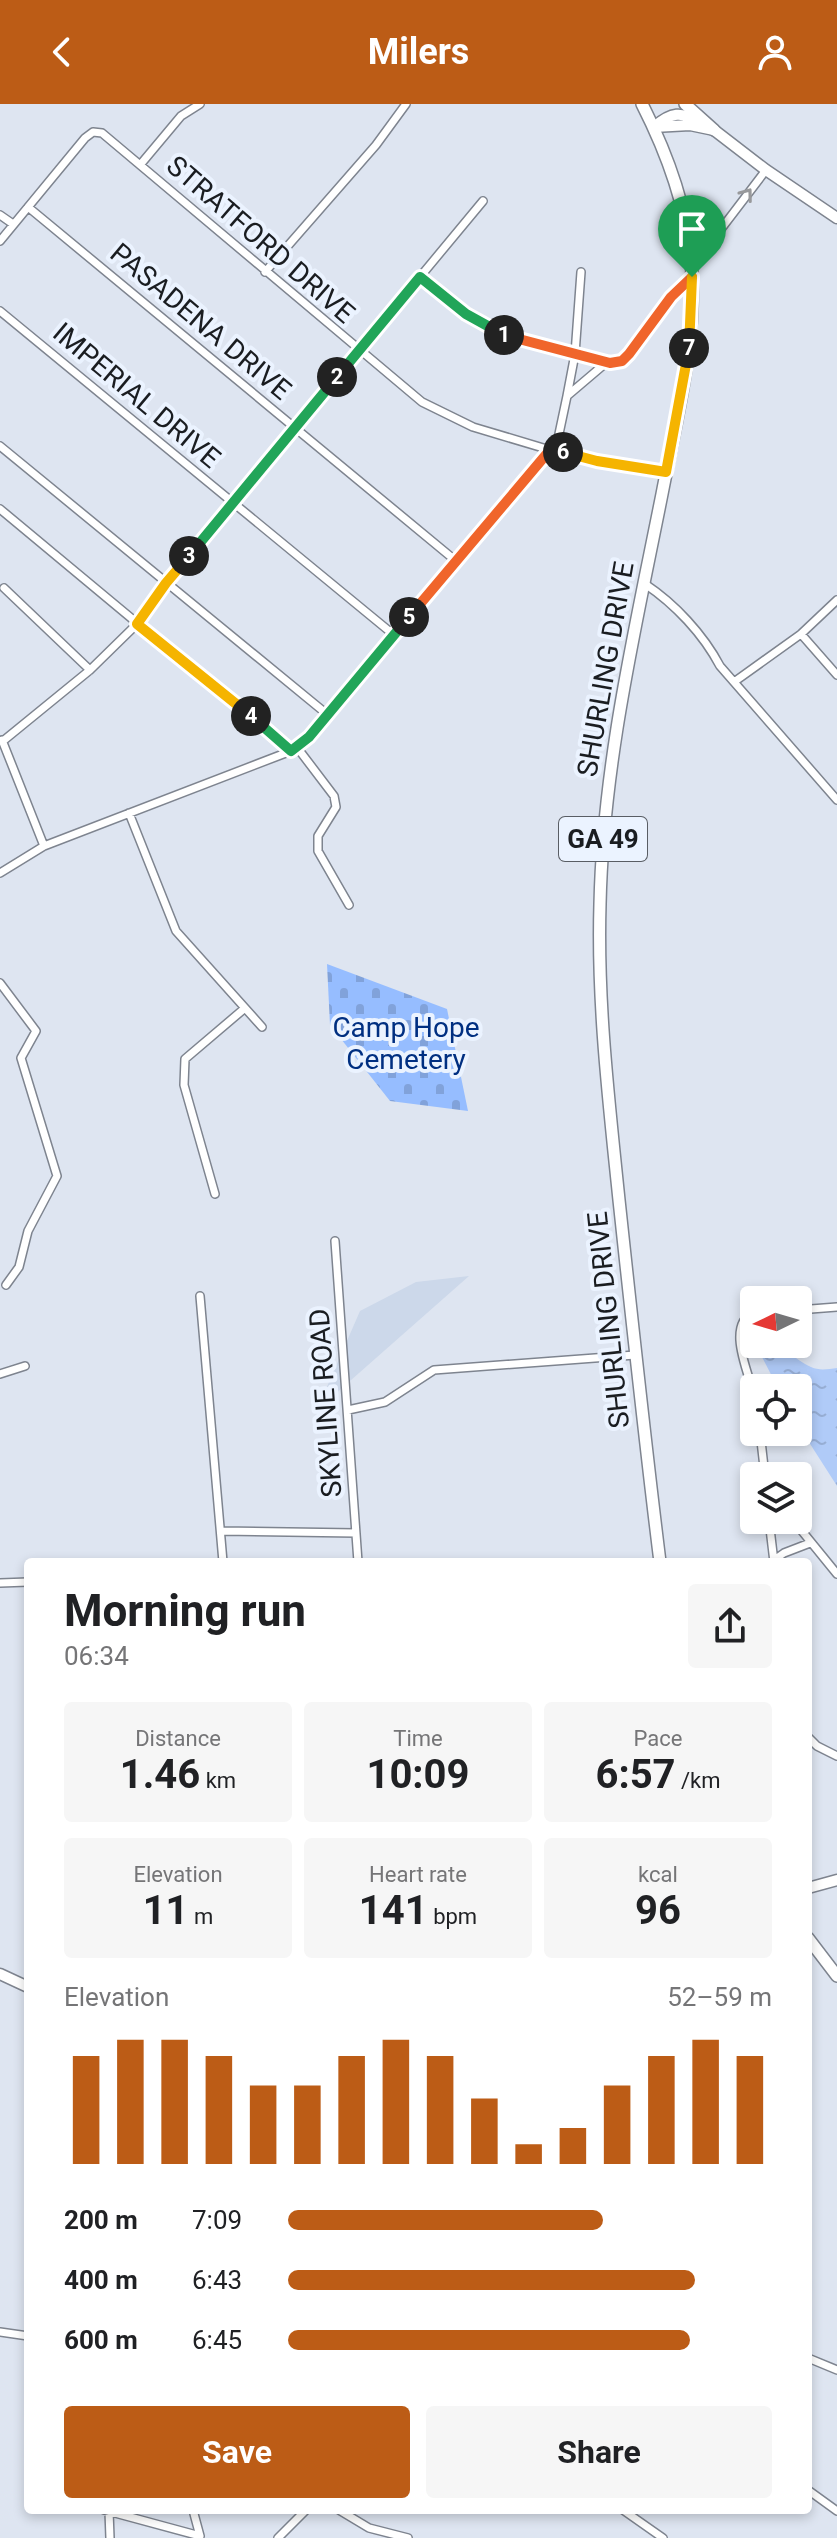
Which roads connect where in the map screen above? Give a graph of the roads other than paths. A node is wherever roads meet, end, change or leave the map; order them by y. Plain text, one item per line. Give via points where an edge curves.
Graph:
1 (200, 104) edge
2 (406, 104) edge
3 (642, 104) edge
4 (685, 104) edge
5 (654, 127) junction
6 (714, 130) junction
7 (140, 165) junction
8 (766, 170) junction
9 (483, 201) dead end
10 (28, 207) junction
11 (0, 215) edge
12 (837, 218) edge
13 (13, 224) junction
14 (0, 241) edge
15 (691, 258) junction
16 (265, 272) junction
17 (581, 272) dead end
18 (420, 277) junction
19 (692, 277) junction
20 (0, 311) edge
21 (359, 351) junction
22 (575, 354) junction
23 (607, 362) junction
24 (567, 396) junction
25 (295, 428) junction
26 (0, 446) edge
27 (553, 449) junction
28 (666, 472) junction
29 (233, 503) junction
30 (0, 509) edge
31 (456, 561) junction
32 (166, 583) junction
33 (645, 584) junction
34 (4, 588) dead end
35 (837, 600) edge
36 (137, 624) junction
37 (801, 634) junction
38 (394, 635) junction
39 (90, 670) junction
40 (837, 675) edge
41 (734, 682) junction
42 (328, 715) junction
43 (1, 739) edge
44 (294, 749) junction
45 (837, 800) edge
46 (129, 813) junction
47 (44, 846) junction
48 (0, 873) edge
49 (349, 905) dead end
50 (0, 983) edge
51 (245, 1008) junction
52 (262, 1027) dead end
53 (215, 1194) dead end
54 (335, 1241) dead end
55 (6, 1285) dead end
56 (200, 1296) dead end
57 (837, 1307) edge
58 (812, 1309) edge
59 (635, 1355) junction
60 (25, 1366) dead end
61 (0, 1374) edge
62 (348, 1410) junction
63 (221, 1531) junction
64 (356, 1533) junction
65 (771, 1534) edge
66 (803, 1534) edge
67 (810, 1543) junction
68 (223, 1558) edge
69 (358, 1558) edge
70 (660, 1558) edge
71 (774, 1558) edge
72 (778, 1558) edge
73 (837, 1574) edge
74 (24, 1582) edge
75 (0, 1583) edge
76 (812, 1741) edge
77 (837, 1756) edge
78 (837, 1880) edge
79 (812, 1887) edge
80 (812, 1943) edge
81 (0, 1974) edge
82 (837, 1976) edge
83 (24, 1985) edge
84 (0, 2332) edge
85 (24, 2335) edge
86 (812, 2360) edge
87 (837, 2370) edge
88 (812, 2493) edge
89 (837, 2511) edge
90 (106, 2514) edge
91 (117, 2514) edge
92 (194, 2514) edge
93 (302, 2514) edge
94 (346, 2514) edge
95 (629, 2514) edge
96 (201, 2537) edge
97 (110, 2538) edge
98 (278, 2538) edge
99 (408, 2538) edge
100 (663, 2538) edge

1 - 7 street via 181,116
2 - 16 street
3 - 5 main road, GA 49
4 - 6 main road
5 - 6 main road
5 - 15 main road, SHURLING DRIVE / GA 49 via 678,191
6 - 8 main road
7 - 10 street, STRATFORD DRIVE via 96,132 85,138
7 - 16 street, STRATFORD DRIVE
8 - 12 main road
15 -> 8 street via 718,233
9 - 18 street
10 - 13 street
10 - 25 street, PASADENA DRIVE
11 - 13 street
13 - 14 street
15 - 19 main road, SHURLING DRIVE / GA 49
16 - 21 street, STRATFORD DRIVE
17 - 22 street
18 - 21 street
18 - 22 street via 494,331
19 - 23 street via 622,361
19 - 28 main road, SHURLING DRIVE / GA 49 via 689,351
20 - 29 street, IMPERIAL DRIVE
21 - 25 street
21 - 27 street, STRATFORD DRIVE via 438,412
22 - 23 street
22 - 24 street
23 - 24 street
24 - 27 street
25 - 29 street
25 - 31 street, PASADENA DRIVE
26 - 32 street
27 - 28 street, STRATFORD DRIVE
27 - 31 street
28 - 33 main road, SHURLING DRIVE / GA 49
29 - 32 street
29 - 38 street, IMPERIAL DRIVE
30 - 36 street
31 - 38 street
32 - 36 street
32 - 42 street
33 - 41 street via 708,644
33 - 59 main road, SHURLING DRIVE / GA 49 via 609,775 600,917 600,1000
34 - 39 street
35 - 37 street
36 - 39 street
36 - 44 street
37 - 40 street
37 - 41 street
38 - 42 street
39 - 43 street
41 - 45 street
42 - 44 street
43 - 47 street
44 - 46 street
44 - 49 street via 334,796 336,807 318,836 318,851
46 - 47 street
46 - 51 street via 176,931
47 - 48 street
50 - 55 street via 36,1031 21,1058 57,1176 28,1231 19,1267
51 - 52 street
51 - 53 street via 185,1059 184,1085
54 - 62 street, SKYLINE ROAD
56 - 63 street
57 - 58 street
59 - 62 street via 434,1370 385,1402
59 - 70 main road, SHURLING DRIVE / GA 49
60 - 61 street
62 - 64 street, SKYLINE ROAD
63 - 64 street
63 - 68 street
64 - 69 street, SKYLINE ROAD
65 - 71 street
66 - 67 street
67 - 72 street
67 - 73 street
74 - 75 street
76 - 77 street
78 - 79 main road
80 - 82 main road
81 - 83 main road
84 - 85 street
86 - 87 street
88 - 89 street
90 - 97 street
91 - 96 street
92 - 96 street
93 - 98 street
94 - 99 street via 369,2528
95 - 100 street

